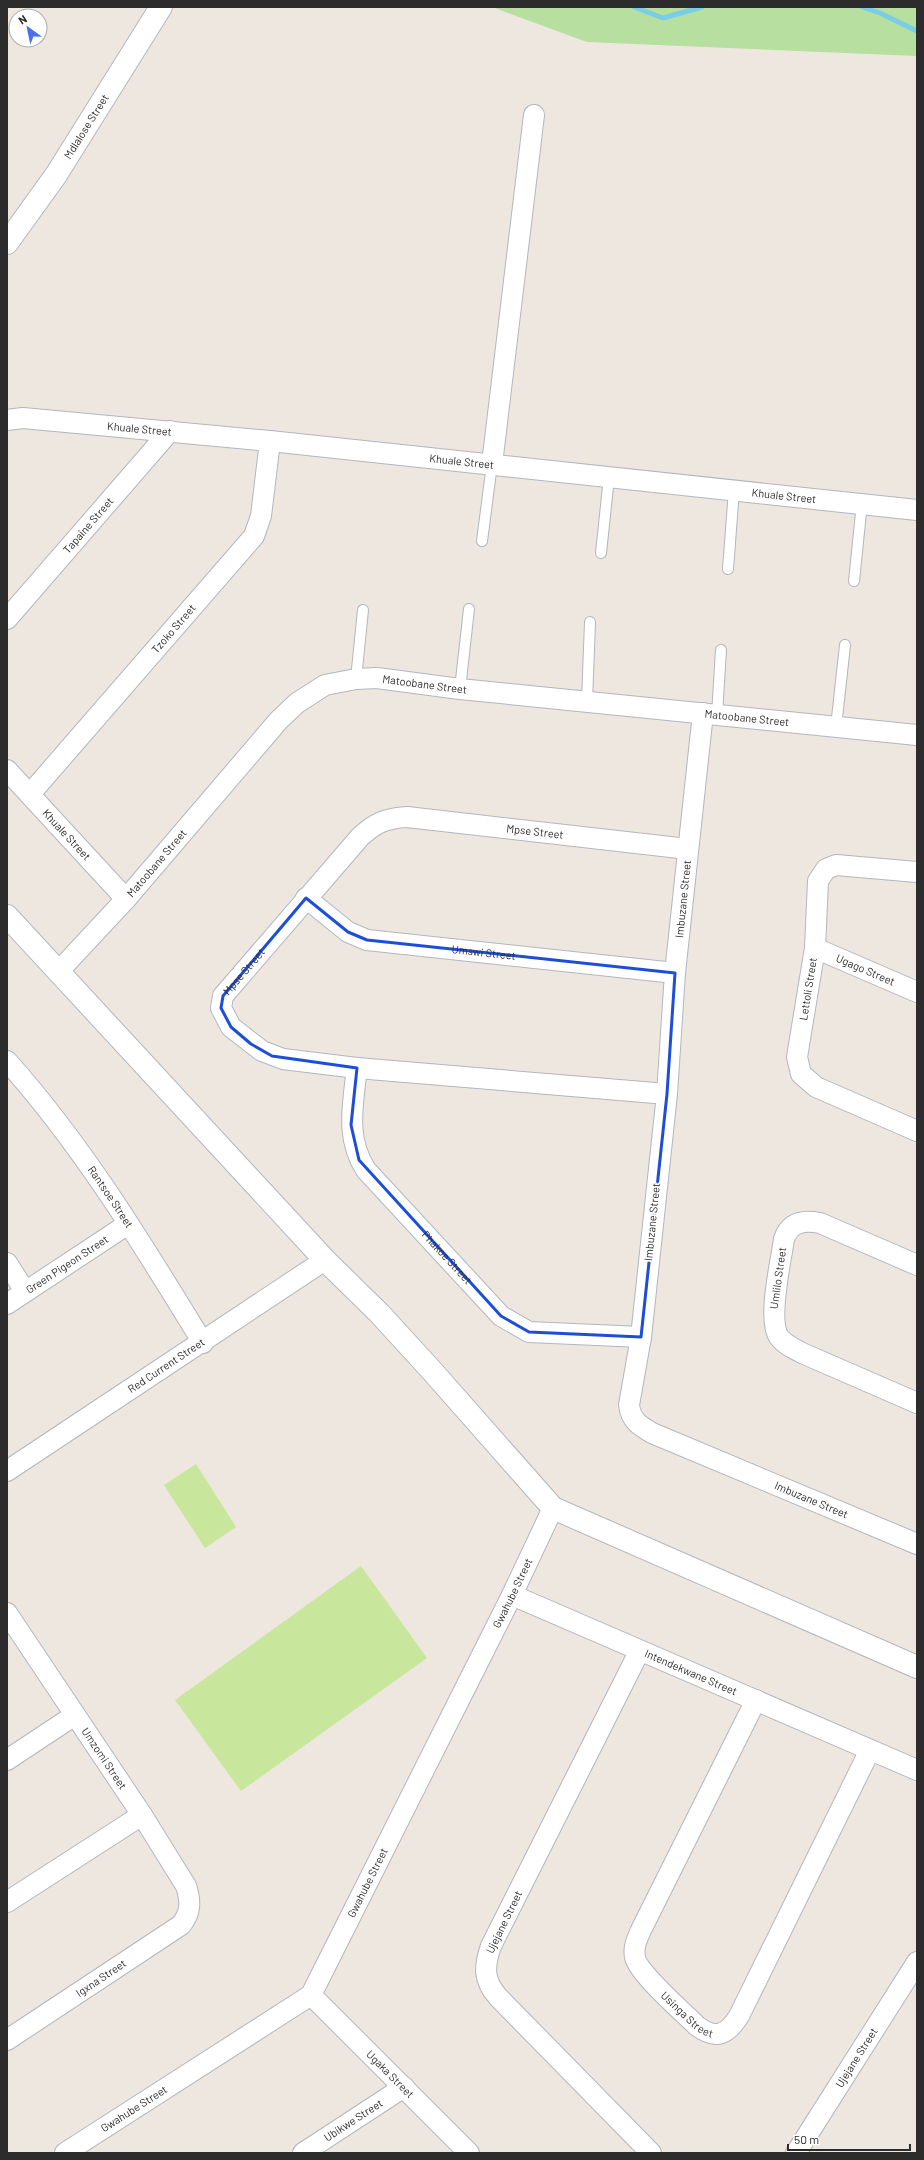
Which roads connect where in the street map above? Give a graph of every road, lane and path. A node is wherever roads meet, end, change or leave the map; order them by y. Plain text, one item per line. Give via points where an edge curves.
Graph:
1 (161, 7) edge
2 (534, 115) dead end
3 (7, 242) edge
4 (7, 420) edge
5 (170, 431) junction
6 (270, 441) junction
7 (492, 464) junction
8 (609, 476) junction
9 (734, 490) junction
10 (862, 503) junction
11 (917, 510) edge
12 (482, 541) dead end
13 (601, 553) dead end
14 (728, 569) dead end
15 (854, 581) dead end
16 (469, 609) dead end
17 (363, 610) dead end
18 (7, 619) edge
19 (590, 622) dead end
20 (845, 645) dead end
21 (721, 650) dead end
22 (356, 679) junction
23 (460, 689) junction
24 (587, 701) junction
25 (710, 714) junction
26 (836, 727) junction
27 (917, 735) edge
28 (7, 770) edge
29 (30, 794) junction
30 (688, 849) junction
31 (917, 872) edge
32 (306, 898) junction
33 (126, 899) junction
34 (7, 916) edge
35 (815, 948) junction
36 (58, 972) junction
37 (675, 974) junction
38 (917, 992) edge
39 (7, 1061) edge
40 (357, 1068) junction
41 (667, 1094) junction
42 (917, 1131) edge
43 (128, 1224) junction
44 (325, 1260) junction
45 (7, 1263) edge
46 (917, 1265) edge
47 (25, 1291) junction
48 (7, 1304) edge
49 (641, 1336) junction
50 (202, 1343) junction
51 (917, 1403) edge
52 (7, 1471) edge
53 (553, 1508) junction
54 (917, 1544) edge
55 (512, 1595) junction
56 (8, 1618) edge
57 (639, 1652) junction
58 (917, 1667) edge
59 (756, 1700) junction
60 (75, 1715) junction
61 (870, 1750) junction
62 (7, 1760) edge
63 (917, 1770) edge
64 (142, 1815) junction
65 (7, 1902) edge
66 (190, 1910) joint
67 (917, 1962) edge
68 (311, 1995) junction
69 (7, 2040) edge
70 (404, 2087) junction
71 (65, 2153) edge
72 (303, 2153) edge
73 (469, 2153) edge
74 (651, 2153) edge
75 (796, 2153) edge

1 - 3 street, Mdlalose Street via 56,175
2 - 7 street
4 - 5 street, Khuale Street via 23,418
5 - 6 street, Khuale Street
5 - 18 street, Tapaine Street
6 - 7 street, Khuale Street
6 - 29 street, Tzoko Street via 261,516 254,536
7 - 8 street, Khuale Street
7 - 12 lane
8 - 9 street, Khuale Street
8 - 13 lane
9 - 10 street, Khuale Street
9 - 14 lane
10 - 11 street, Khuale Street
10 - 15 lane
16 - 23 lane
17 - 22 lane
19 - 24 lane
20 - 26 lane
21 - 25 lane
22 - 23 street, Matoobane Street via 398,680
22 - 33 street, Matoobane Street via 325,685 297,702
23 - 24 street, Matoobane Street
24 - 25 street, Matoobane Street
25 - 26 street, Matoobane Street
25 - 30 street, Imbuzane Street
26 - 27 street, Matoobane Street
28 - 29 street, Khuale Street
29 - 33 street, Khuale Street
30 - 32 street, Mpse Street via 391,817 376,823 360,837
30 - 37 street, Imbuzane Street
31 - 35 street, Lettoli Street via 836,865 826,869 818,881 816,890
32 - 37 street, Umswi Street via 348,932 367,940
32 - 40 street, Mpse Street via 223,996 221,1008 231,1026 250,1044 272,1056
33 - 36 street, Matoobane Street
34 - 36 street
35 - 38 street, Ugago Street
35 - 42 street, Lettoli Street via 797,1057 801,1074 830,1094
36 - 44 street
37 - 41 street, Imbuzane Street
39 - 43 street, Rantsoe Street via 58,1122
40 - 41 street, Mpse Street
40 - 49 street, Phakoe Street via 351,1126 359,1160 501,1316 529,1332
41 - 49 street, Imbuzane Street
43 - 47 street, Green Pigeon Street
43 - 50 street, Rantsoe Street
44 - 50 street, Red Current Street
44 - 53 street via 428,1366
45 - 47 street
46 - 51 street, Umlilo Street via 820,1223 803,1221 790,1229 784,1239 773,1317 778,1336 785,1344
47 - 48 street, Green Pigeon Street
49 - 54 street, Imbuzane Street via 629,1405 630,1414 642,1427
50 - 52 street, Red Current Street
53 - 55 street, Gwahube Street
53 - 58 street
55 - 57 street, Intendekwane Street
55 - 68 street, Gwahube Street
56 - 60 street, Umzomi Street
57 - 59 street, Intendekwane Street
57 - 74 street, Ujejane Street via 491,1946 485,1968 488,1984 498,1997
59 - 61 street, Intendekwane Street
59 - 61 street, Usinga Street via 635,1946 635,1958 642,1970 706,2033 722,2033 732,2026 739,2016
60 - 62 street
60 - 64 street, Umzomi Street
61 - 63 street
64 - 65 street
64 - 66 street, Umzomi Street via 186,1886
66 - 69 street, Igxna Street via 181,1925
67 - 75 street, Ujejane Street
68 - 70 street, Ugaka Street
68 - 71 street, Gwahube Street
70 - 72 street, Ubikwe Street
70 - 73 street, Ugaka Street

